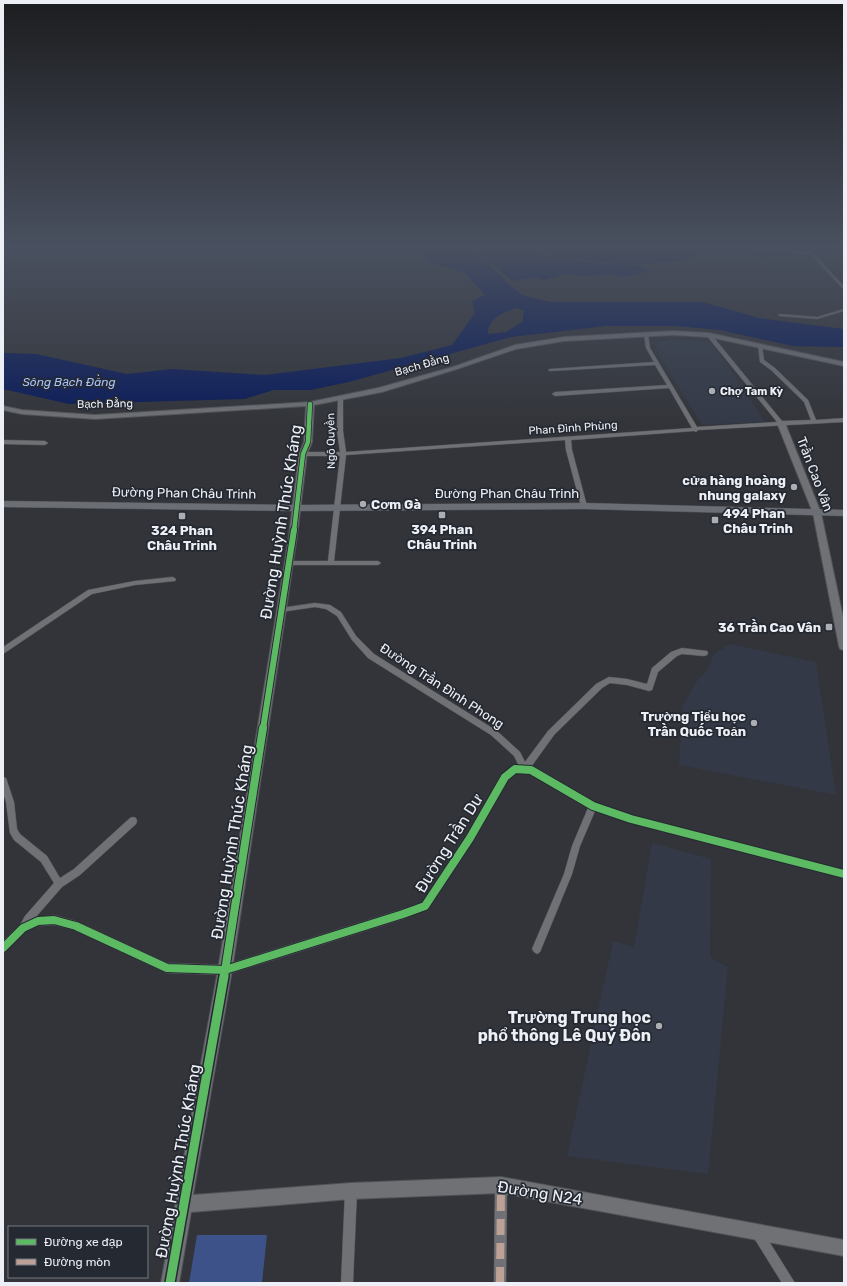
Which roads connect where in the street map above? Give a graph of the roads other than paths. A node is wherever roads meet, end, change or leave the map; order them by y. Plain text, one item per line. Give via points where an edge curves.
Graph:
1 (844, 310) edge
2 (780, 315) dead end
3 (646, 334) junction
4 (709, 335) junction
5 (760, 346) junction
6 (656, 363) junction
7 (844, 364) edge
8 (550, 370) dead end
9 (670, 386) junction
10 (554, 394) dead end
11 (340, 398) junction
12 (310, 404) junction
13 (3, 408) edge
14 (844, 420) edge
15 (814, 422) junction
16 (780, 423) junction
17 (696, 430) junction
18 (568, 438) junction
19 (3, 442) edge
20 (44, 443) dead end
21 (303, 454) junction
22 (343, 454) junction
23 (3, 504) edge
24 (584, 506) junction
25 (296, 508) junction
26 (338, 508) junction
27 (817, 513) junction
28 (844, 513) edge
29 (330, 562) junction
30 (288, 563) junction
31 (378, 563) dead end
32 (173, 579) dead end
33 (281, 610) junction
34 (844, 646) edge
35 (3, 651) edge
36 (704, 653) dead end
37 (525, 769) junction
38 (3, 781) edge
39 (593, 806) junction
40 (133, 821) dead end
41 (844, 874) edge
42 (59, 884) junction
43 (23, 928) junction
44 (3, 948) edge
45 (537, 949) dead end
46 (225, 970) junction
47 (501, 1185) junction
48 (351, 1191) junction
49 (184, 1204) junction
50 (757, 1232) junction
51 (844, 1248) edge
52 (170, 1283) edge
53 (347, 1283) edge
54 (500, 1283) edge
55 (789, 1283) edge

1 - 2 street via 818,318
3 - 4 street, Bạch Đằng
3 - 6 street via 648,348
3 - 11 street, Bạch Đằng via 564,339 516,347 394,385
4 - 5 street, Bạch Đằng
4 - 16 street, Trần Cao Vân
5 - 7 street, Bạch Đằng
5 - 15 street via 762,361 806,401
6 - 8 street
6 - 9 street
9 - 10 street
9 - 17 street
11 - 12 street, Bạch Đằng
11 - 22 street, Ngô Quyền
12 - 13 street, Bạch Đằng via 95,417 22,412
12 - 21 street, Đường Huỳnh Thúc Kháng via 308,442
14 - 15 street, Phan Đình Phùng
15 - 16 street, Phan Đình Phùng
16 - 17 street, Phan Đình Phùng
16 - 27 street, Trần Cao Vân
17 - 18 street, Phan Đình Phùng
18 - 22 street, Phan Đình Phùng
18 - 24 street
19 - 20 street
21 - 22 street, Phan Đình Phùng
21 - 25 street, Đường Huỳnh Thúc Kháng
22 - 26 street, Ngô Quyền
23 - 25 main road, Đường Phan Châu Trinh
24 - 26 main road, Đường Phan Châu Trinh
24 - 27 main road, Đường Phan Châu Trinh
25 - 26 main road, Đường Phan Châu Trinh
25 - 30 street, Đường Huỳnh Thúc Kháng
26 - 29 street, Ngô Quyền
27 - 28 main road, Đường Phan Châu Trinh
27 - 34 street, Trần Cao Vân
29 - 30 street
29 - 31 street
30 - 33 street, Đường Huỳnh Thúc Kháng
32 - 35 street via 90,592
33 - 37 street, Đường Trần Đình Phong via 315,605 328,607 339,614 354,638 372,656 494,733 517,754
33 - 46 street, Đường Huỳnh Thúc Kháng
36 - 37 street via 682,651 674,654 655,670 649,688 609,680 599,686 551,733
37 - 39 street
37 - 46 street, Đường Trần Dư via 515,769 506,777 425,906 257,962
38 - 42 street via 10,802 13,830 17,837 44,859
39 - 41 street via 631,819
39 - 45 street
40 - 42 street via 77,872
42 - 43 street
43 - 44 street, Đường Trần Dư
43 - 46 street, Đường Trần Dư via 38,921 54,920 76,926 168,968
46 - 49 street, Đường Huỳnh Thúc Kháng
47 - 48 street, Đường N24
47 - 50 street, Đường N24
47 - 54 street
48 - 49 street, Đường N24
48 - 53 street
49 - 52 street, Đường Huỳnh Thúc Kháng
50 - 51 street, Đường N24
50 - 55 street

